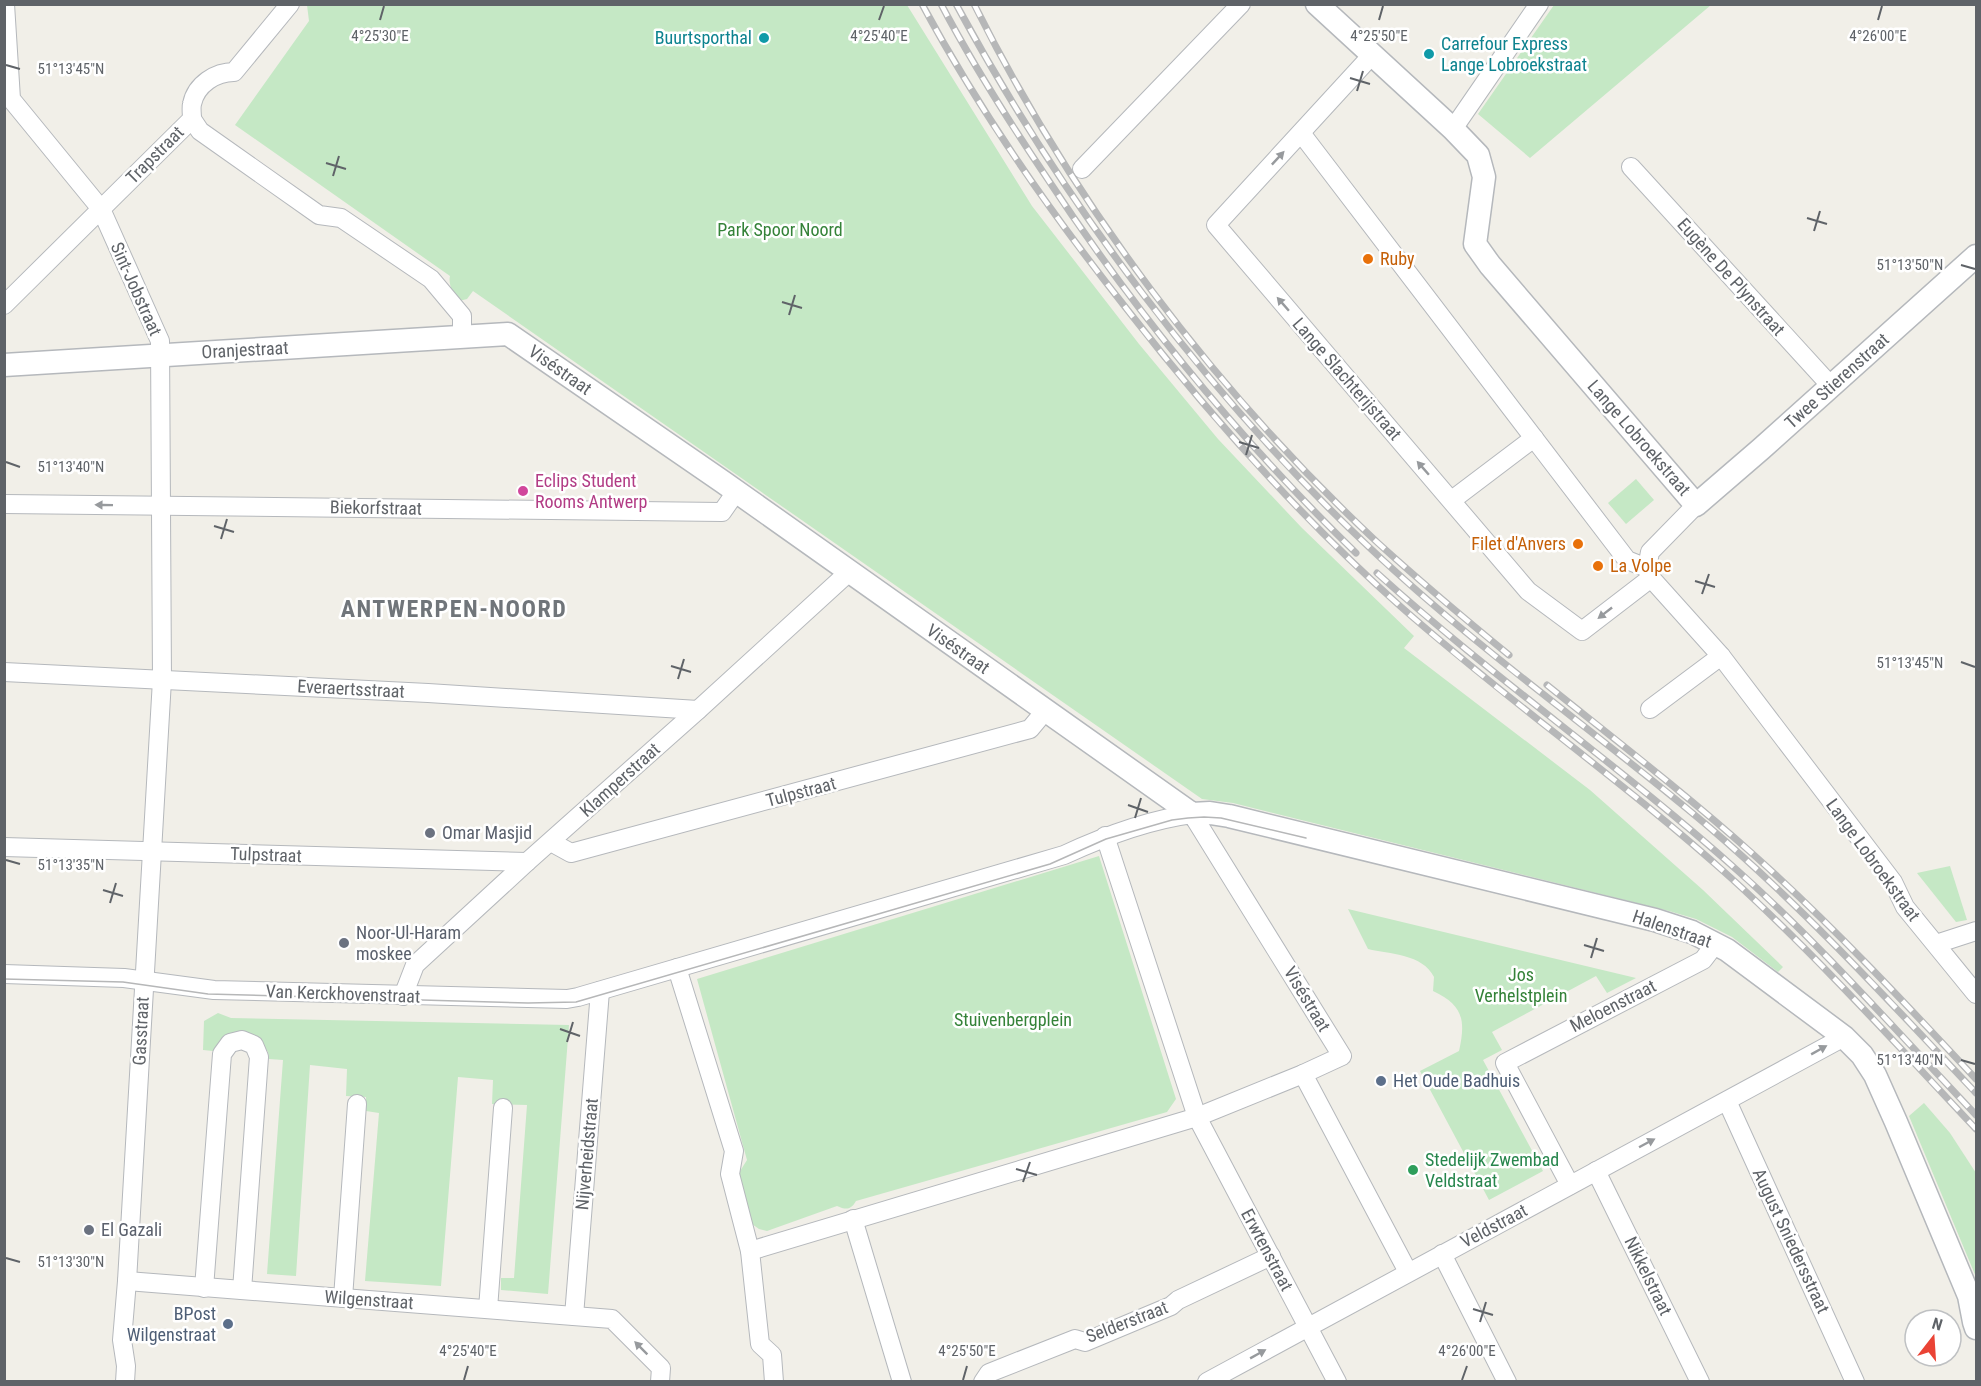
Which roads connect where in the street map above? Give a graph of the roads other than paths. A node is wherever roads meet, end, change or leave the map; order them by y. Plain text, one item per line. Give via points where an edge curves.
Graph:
1 (5, 4) edge
2 (290, 4) edge
3 (1241, 4) edge
4 (1317, 4) edge
5 (1539, 4) edge
6 (1372, 55) junction
7 (7, 85) edge
8 (192, 119) junction
9 (1453, 129) junction
10 (1301, 133) junction
11 (1631, 167) dead end
12 (1082, 169) dead end
13 (101, 209) junction
14 (1977, 256) edge
15 (4, 305) edge
16 (486, 335) joint
17 (462, 336) junction
18 (161, 354) junction
19 (4, 365) edge
20 (1831, 386) junction
21 (1534, 438) junction
22 (736, 492) junction
23 (1452, 500) junction
24 (4, 504) edge
25 (1696, 505) junction
26 (162, 506) junction
27 (849, 572) junction
28 (1649, 573) junction
29 (1721, 656) junction
30 (4, 672) edge
31 (162, 680) junction
32 (1650, 709) dead end
33 (698, 710) junction
34 (1045, 711) junction
35 (1192, 814) junction
36 (1105, 836) junction
37 (551, 842) junction
38 (4, 847) edge
39 (151, 852) junction
40 (527, 862) junction
41 (1977, 931) edge
42 (1716, 943) junction
43 (1936, 944) junction
44 (677, 968) junction
45 (4, 974) edge
46 (144, 981) junction
47 (600, 991) junction
48 (1977, 994) edge
49 (404, 996) junction
50 (1844, 1037) junction
51 (1304, 1074) junction
52 (1727, 1101) junction
53 (357, 1104) dead end
54 (503, 1108) dead end
55 (1197, 1118) junction
56 (1596, 1171) junction
57 (1570, 1185) junction
58 (853, 1219) junction
59 (750, 1251) junction
60 (1442, 1254) junction
61 (1271, 1256) junction
62 (1408, 1272) junction
63 (127, 1281) junction
64 (204, 1288) junction
65 (242, 1290) junction
66 (343, 1298) junction
67 (1973, 1300) edge
68 (488, 1309) junction
69 (574, 1316) junction
70 (1308, 1327) junction
71 (1977, 1328) edge
72 (125, 1382) edge
73 (660, 1382) edge
74 (774, 1382) edge
75 (902, 1382) edge
76 (983, 1382) edge
77 (1207, 1382) edge
78 (1337, 1382) edge
79 (1507, 1382) edge
80 (1700, 1382) edge
81 (1856, 1382) edge

1 - 7 street, Sint-Jobstraat
2 - 8 street, Trapstraat via 234,72 224,72 204,83 192,104
3 - 12 street
4 - 6 street, Lange Lobroekstraat
5 - 9 street
6 - 9 street, Lange Lobroekstraat
6 - 10 street, Lange Slachterijstraat
7 - 13 street, Sint-Jobstraat via 11,99
8 - 13 street, Trapstraat
8 - 17 street via 200,131 319,215 341,218 431,279 462,316
9 - 25 street, Lange Lobroekstraat via 1478,155 1485,177 1474,244
10 - 21 street
23 -> 10 street, Lange Slachterijstraat via 1216,225
11 - 20 street, Eugène De Plynstraat
13 - 15 street, Trapstraat
13 - 18 street, Sint-Jobstraat via 160,341
14 - 20 street, Twee Stierenstraat
16 - 17 street, Oranjestraat
16 - 22 street, Viséstraat via 508,334
17 - 18 street, Oranjestraat
18 - 19 street, Oranjestraat
18 - 26 street, Sint-Jobstraat
20 - 25 street, Twee Stierenstraat
21 - 23 street
21 - 28 street via 1627,560
22 - 26 street, Biekorfstraat via 722,512
22 - 27 street, Viséstraat
28 -> 23 street, Lange Slachterijstraat via 1582,631 1528,591
26 -> 24 street, Biekorfstraat
25 - 28 street, Lange Lobroekstraat via 1650,552
26 - 31 street, Sint-Jobstraat
27 - 33 street, Klamperstraat
27 - 34 street, Viséstraat
28 - 29 street, Lange Lobroekstraat
29 - 32 street
29 - 43 street, Lange Lobroekstraat
30 - 31 street, Everaertsstraat
31 - 33 street, Everaertsstraat
31 - 39 street, Gasstraat
33 - 37 street, Klamperstraat
34 - 35 street, Viséstraat
34 - 37 street, Tulpstraat via 1030,729 571,853
35 - 36 street
35 - 42 street, Halenstraat via 1229,816 1514,884 1667,923
35 - 51 street, Viséstraat via 1342,1056
36 - 44 street via 1064,855
36 - 55 street
37 - 40 street, Klamperstraat
38 - 39 street, Tulpstraat
39 - 40 street, Tulpstraat
39 - 46 street, Gasstraat
40 - 49 street, Klamperstraat via 415,965
41 - 43 street
42 - 50 street, Halenstraat
42 - 57 street, Meloenstraat via 1703,960 1505,1063
43 - 48 street, Lange Lobroekstraat
44 - 47 street, Van Kerckhovenstraat
44 - 59 street via 734,1151 730,1174
45 - 46 street, Van Kerckhovenstraat
46 - 49 street, Van Kerckhovenstraat via 214,990
46 - 63 street, Gasstraat
47 - 49 street, Van Kerckhovenstraat via 562,1000
47 - 69 street, Nijverheidstraat
52 -> 50 street, Veldstraat
50 - 67 street, Halenstraat via 1862,1054 1875,1075
51 - 55 street
51 - 62 street
56 -> 52 street, Veldstraat
52 - 81 street, August Sniedersstraat
53 - 66 street
54 - 68 street
55 - 58 street
55 - 61 street, Erwtenstraat
56 - 57 street, Veldstraat
56 - 80 street, Nikkelstraat
57 - 60 street, Veldstraat
58 - 59 street
58 - 75 street
59 - 74 street via 760,1344 772,1355
60 - 62 street, Veldstraat
60 - 79 street
61 - 70 street, Erwtenstraat
61 - 76 street, Selderstraat via 1171,1306 1085,1342 1075,1339 1000,1368 989,1373
62 - 70 street, Veldstraat
63 - 64 street, Wilgenstraat
63 - 72 street, Gasstraat via 122,1340
64 - 65 street, Wilgenstraat
64 - 65 street via 222,1054 230,1043 242,1040 254,1045 259,1057
65 - 66 street, Wilgenstraat
66 - 68 street, Wilgenstraat
67 - 71 street, Halenstraat
68 - 69 street, Wilgenstraat
73 -> 69 street, Wilgenstraat via 661,1368 612,1319
77 -> 70 street, Veldstraat
70 - 78 street, Erwtenstraat

